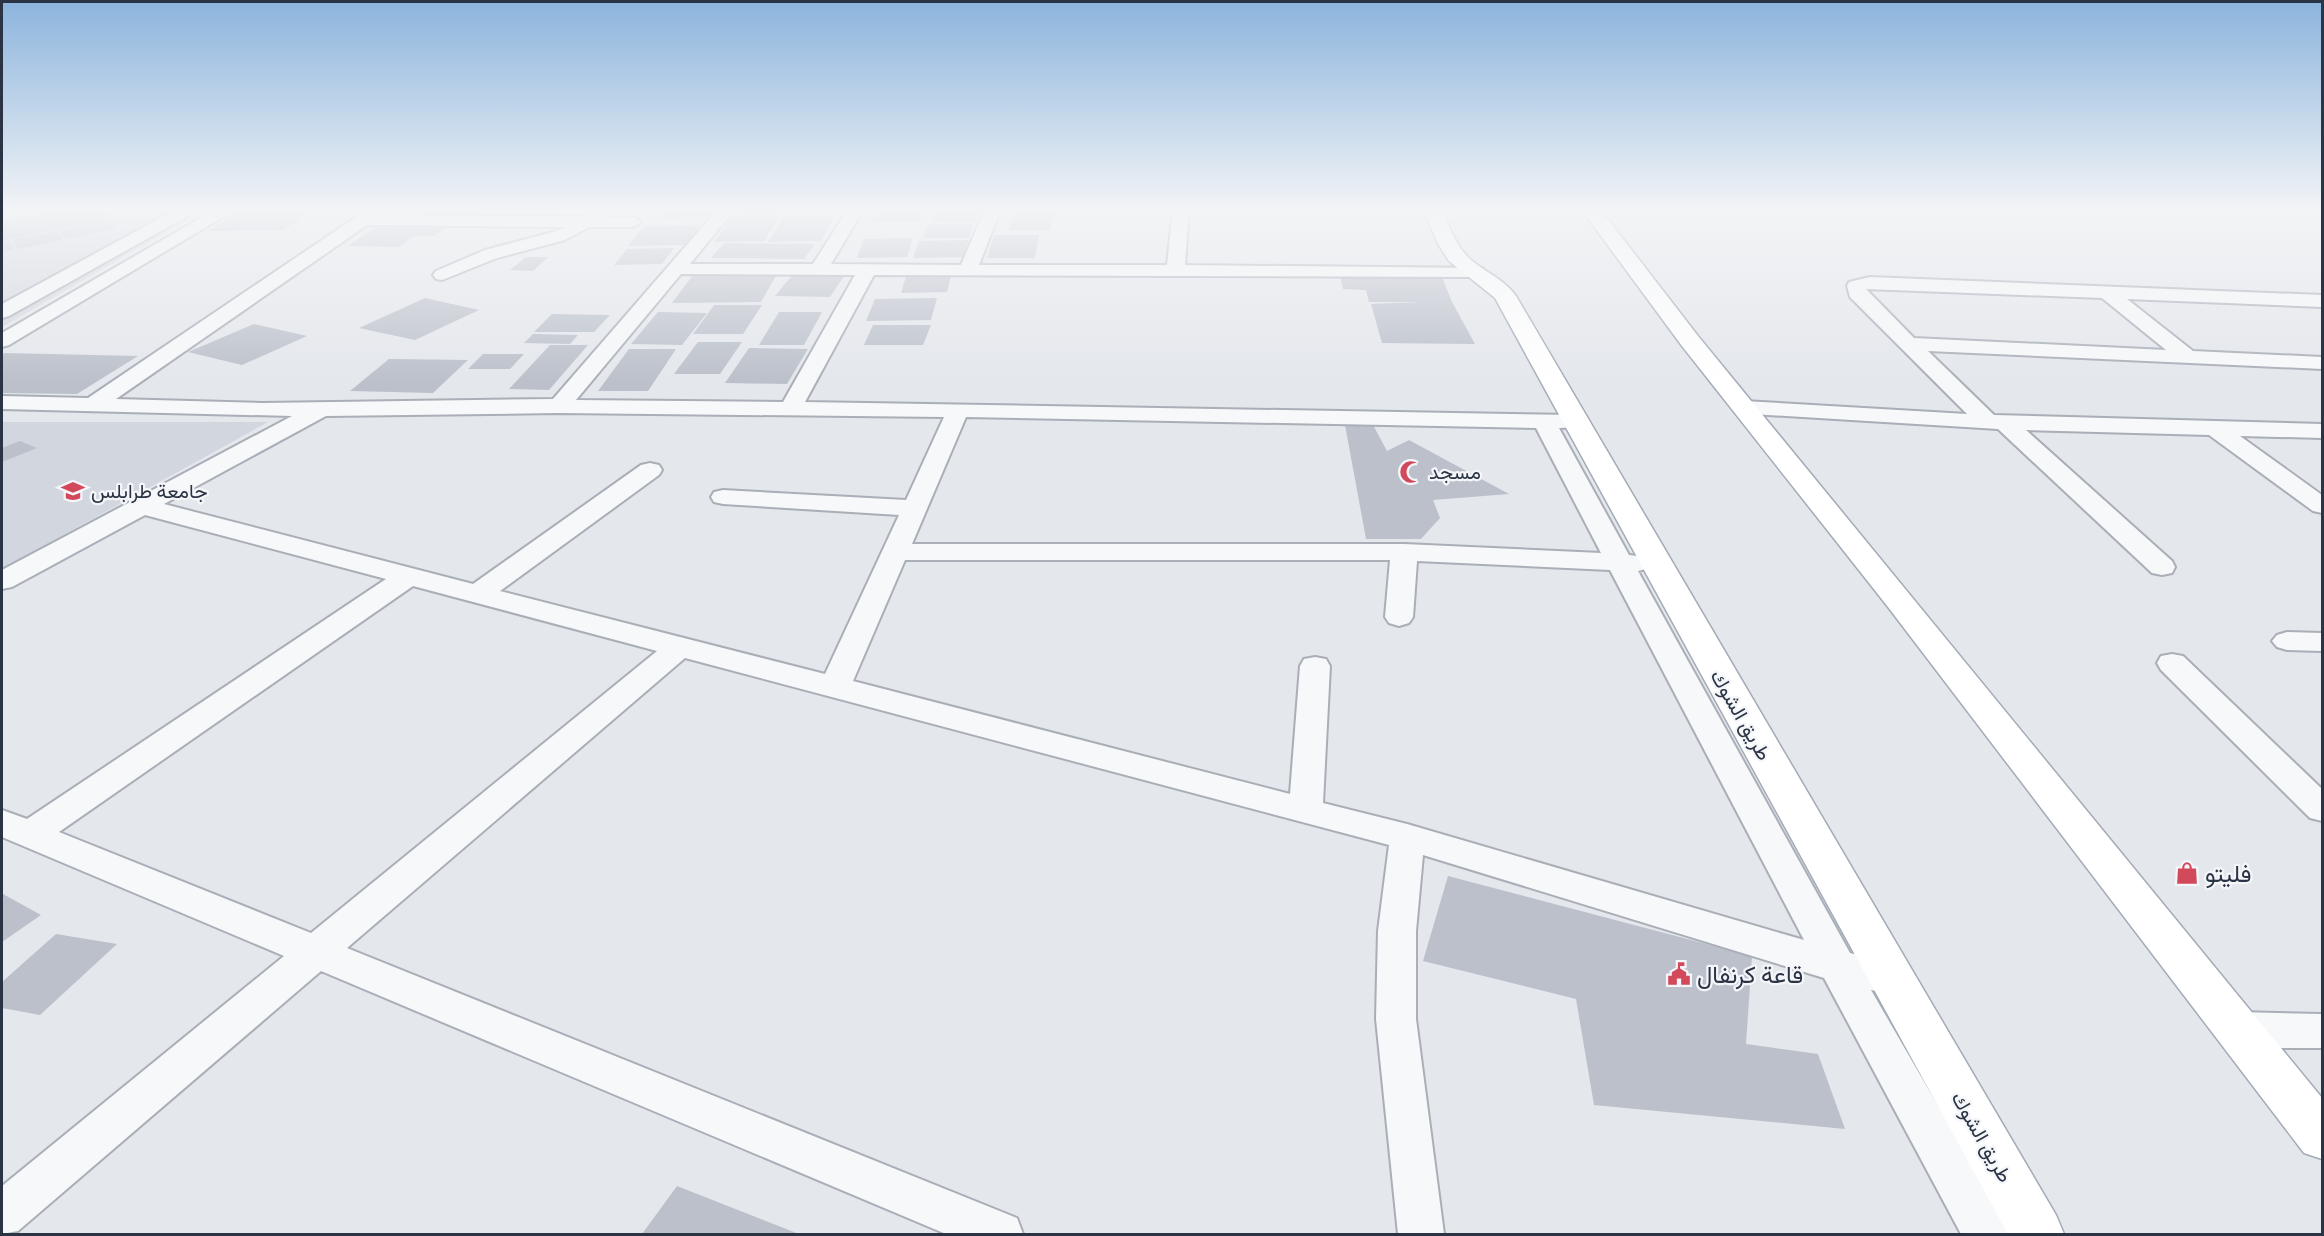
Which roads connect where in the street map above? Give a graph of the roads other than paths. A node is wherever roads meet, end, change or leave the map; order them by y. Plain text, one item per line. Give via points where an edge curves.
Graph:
1 (84, 267) edge
2 (129, 267) edge
3 (294, 267) edge
4 (461, 267) edge
5 (676, 267) edge
6 (1469, 267) edge
7 (1635, 267) edge
8 (674, 269) junction
9 (819, 269) joint
10 (868, 269) junction
11 (968, 269) joint
12 (1176, 269) joint
13 (1476, 272) junction
14 (442, 275) dead end
15 (2108, 293) junction
16 (2322, 301) edge
17 (2, 312) edge
18 (2, 341) edge
19 (1908, 344) junction
20 (2189, 358) junction
21 (2322, 363) edge
22 (2, 402) edge
23 (91, 406) junction
24 (559, 406) junction
25 (790, 408) junction
26 (1744, 408) junction
27 (322, 409) junction
28 (958, 410) junction
29 (1560, 422) junction
30 (1996, 422) junction
31 (2214, 428) junction
32 (2322, 431) edge
33 (650, 470) dead end
34 (723, 497) dead end
35 (141, 506) junction
36 (2322, 507) edge
37 (914, 508) junction
38 (895, 552) junction
39 (1404, 552) junction
40 (1638, 563) junction
41 (2162, 567) dead end
42 (409, 576) junction
43 (2, 582) edge
44 (477, 594) junction
45 (1399, 616) dead end
46 (2287, 641) dead end
47 (2322, 642) edge
48 (680, 647) junction
49 (2172, 663) dead end
50 (1315, 666) dead end
51 (835, 687) junction
52 (2322, 809) edge
53 (1306, 810) junction
54 (16, 829) edge
55 (1407, 837) junction
56 (316, 953) junction
57 (1837, 966) junction
58 (1891, 978) junction
59 (2239, 1030) junction
60 (2322, 1031) edge
61 (2322, 1136) edge
62 (2, 1215) edge
63 (1000, 1234) edge
64 (1421, 1234) edge
65 (1986, 1234) edge
66 (2037, 1234) edge

1 - 17 street
2 - 18 street
3 - 23 street
4 - 14 street
5 - 8 street
6 - 13 main road, طريق الشوك
7 - 26 main road
8 - 9 street
8 - 24 street
9 - 10 street
10 - 11 street
10 - 25 street
11 - 12 street
12 - 13 street
13 - 29 main road, طريق الشوك via 1501,291
15 - 16 street
15 - 19 street via 1856,286 1857,293
15 - 20 street
19 - 20 street
19 - 30 street
20 - 21 street
22 - 23 street
23 - 27 street
24 - 25 street
24 - 27 street
25 - 28 street
26 - 30 street
26 - 59 main road
27 - 35 street
28 - 29 street
28 - 37 street
29 - 40 main road, طريق الشوك
30 - 31 street
30 - 41 street
31 - 32 street
31 - 36 street
33 - 44 street
34 - 37 street
35 - 42 street
35 - 43 street
37 - 38 street
38 - 39 street
38 - 51 street
39 - 40 street
39 - 45 street
40 - 57 street
40 - 58 main road, طريق الشوك
42 - 44 street
42 - 54 street
44 - 48 street
46 - 47 street
48 - 51 street
48 - 56 street
49 - 52 street
50 - 53 street
51 - 53 street
53 - 55 street
54 - 56 street
55 - 57 street
55 - 64 street via 1397,931 1396,1019
56 - 62 street
56 - 63 street
57 - 58 street
57 - 65 street
58 - 66 main road, طريق الشوك
59 - 60 street
59 - 61 main road

